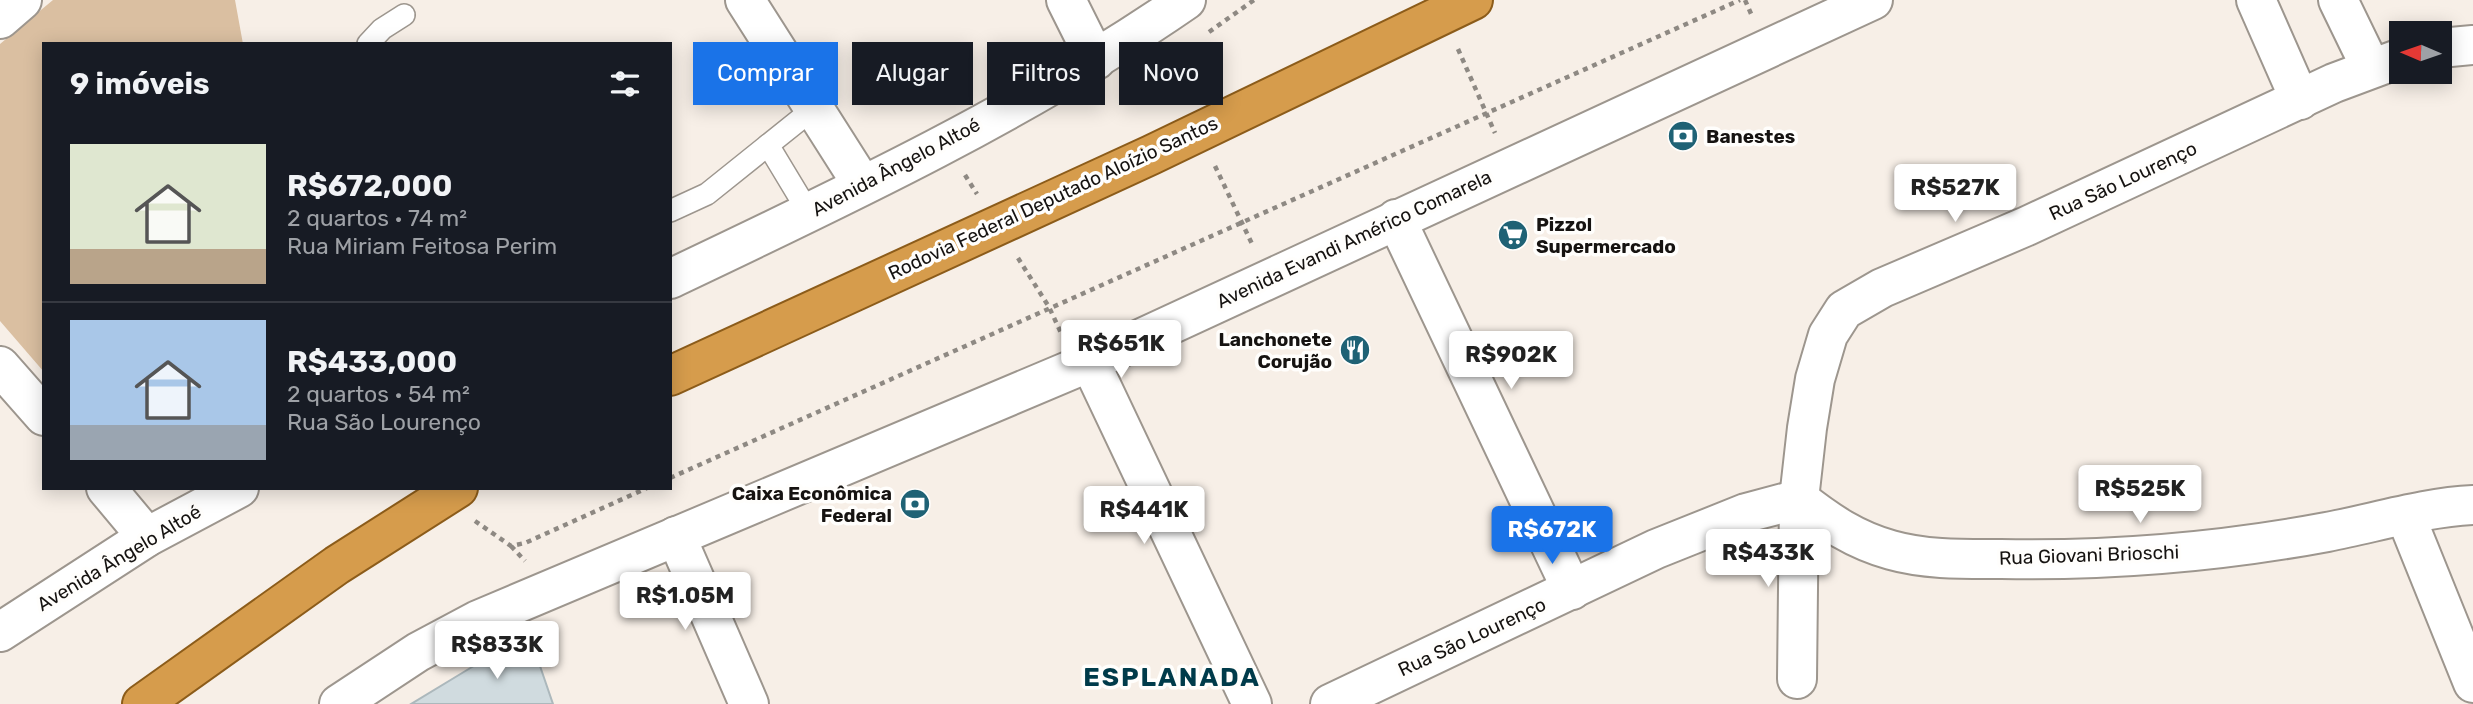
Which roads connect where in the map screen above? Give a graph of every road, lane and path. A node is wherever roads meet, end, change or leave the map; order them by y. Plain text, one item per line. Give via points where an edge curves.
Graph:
1 (22, 0) edge
2 (745, 0) edge
3 (1066, 0) edge
4 (1186, 0) edge
5 (1740, 0) edge
6 (1873, 0) edge
7 (2256, 0) edge
8 (2338, 0) edge
9 (1457, 7) edge
10 (404, 15) dead end
11 (0, 19) edge
12 (370, 42) edge
13 (1087, 42) edge
14 (2473, 44) edge
15 (2452, 47) edge
16 (1105, 54) edge
17 (2386, 63) edge
18 (2300, 100) junction
19 (1011, 105) edge
20 (813, 108) junction
21 (1486, 112) junction
22 (768, 145) junction
23 (1509, 166) junction
24 (862, 184) junction
25 (672, 210) edge
26 (809, 213) junction
27 (1396, 219) junction
28 (672, 278) edge
29 (1090, 362) junction
30 (0, 366) edge
31 (672, 375) edge
32 (42, 414) edge
33 (672, 477) edge
34 (108, 490) edge
35 (235, 490) edge
36 (643, 490) edge
37 (450, 493) edge
38 (1799, 499) junction
39 (2473, 505) edge
40 (2406, 517) junction
41 (676, 536) junction
42 (147, 537) junction
43 (1572, 590) junction
44 (0, 632) edge
45 (1797, 679) dead end
46 (2473, 683) edge
47 (142, 704) edge
48 (339, 704) edge
49 (748, 704) edge
50 (1252, 704) edge
51 (1330, 704) edge

1 - 11 street
2 - 20 street
3 - 13 street
4 - 16 street, Avenida Ângelo Altoé
5 - 21 path
6 - 23 street, Avenida Evandi Américo Comarela
7 - 18 street
8 - 17 street
9 - 21 path
9 - 31 highway, Rodovia Federal Deputado Aloízio Santos via 1151,155
10 - 12 lane
14 - 15 street
17 - 18 street, Rua São Lourenço
18 - 38 street, Rua São Lourenço via 1882,288 1844,310 1828,335 1815,379
19 - 24 street, Avenida Ângelo Altoé
20 - 22 lane
20 - 24 street
21 - 23 path
21 - 33 path
22 - 25 lane via 707,194
22 - 26 lane
23 - 27 street, Avenida Evandi Américo Comarela
24 - 26 street, Avenida Ângelo Altoé
26 - 28 street, Avenida Ângelo Altoé
27 - 29 street, Avenida Evandi Américo Comarela
27 - 43 street
29 - 41 street, Avenida Evandi Américo Comarela
29 - 50 street
30 - 32 street
34 - 42 street
35 - 42 street, Avenida Ângelo Altoé
36 - 37 path via 512,546
37 - 47 highway via 326,572
38 - 40 street, Rua Giovani Brioschi via 1858,539 1894,551 1960,559 2154,555 2224,548
38 - 43 street, Rua São Lourenço via 1711,525
38 - 45 street
39 - 40 street, Rua Giovani Brioschi
40 - 46 street
41 - 48 street, Avenida Evandi Américo Comarela via 478,620
41 - 49 street
42 - 44 street, Avenida Ângelo Altoé
43 - 51 street, Rua São Lourenço

